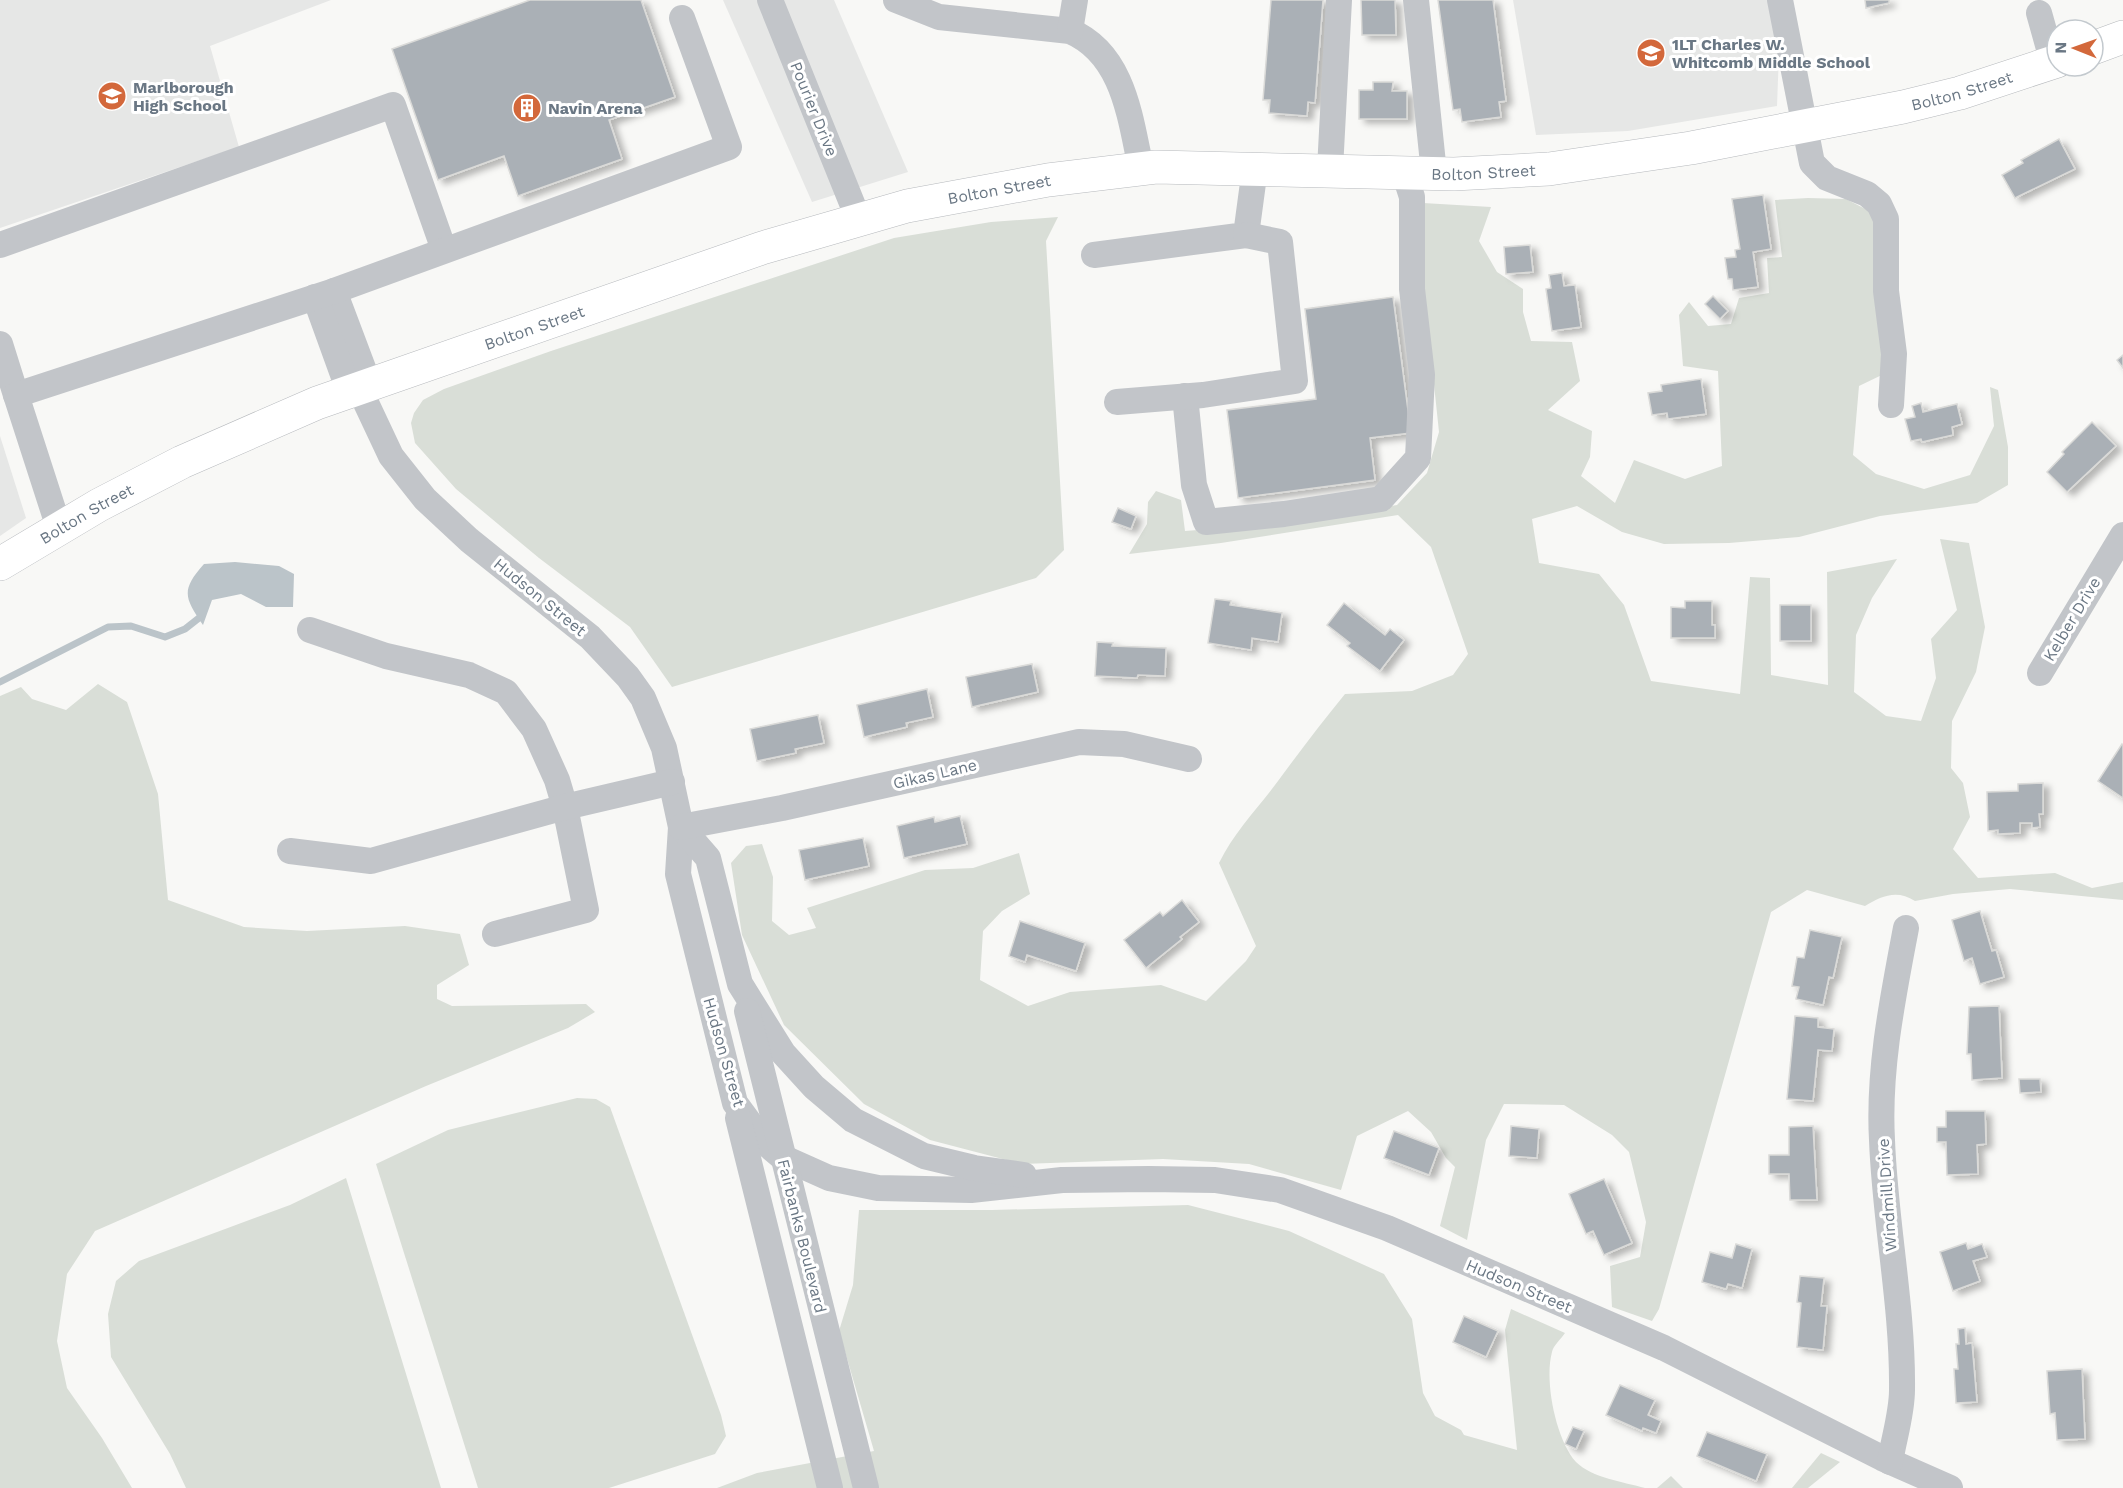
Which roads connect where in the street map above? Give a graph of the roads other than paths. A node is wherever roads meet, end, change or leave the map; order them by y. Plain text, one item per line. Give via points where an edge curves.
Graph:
1 (771, 0) edge
2 (896, 0) edge
3 (1075, 0) edge
4 (1339, 0) edge
5 (1416, 0) edge
6 (1780, 0) edge
7 (2039, 13) dead end
8 (682, 18) dead end
9 (1070, 31) junction
10 (2045, 31) edge
11 (2123, 37) edge
12 (2105, 44) edge
13 (2045, 65) edge
14 (1806, 127) junction
15 (1141, 168) junction
16 (1255, 168) junction
17 (1330, 169) junction
18 (1419, 172) junction
19 (858, 218) junction
20 (1246, 235) junction
21 (0, 245) edge
22 (444, 250) junction
23 (1094, 255) dead end
24 (324, 294) junction
25 (0, 344) edge
26 (359, 388) junction
27 (16, 395) junction
28 (1185, 396) junction
29 (1117, 402) dead end
30 (1891, 405) dead end
31 (59, 528) junction
32 (2123, 535) edge
33 (0, 564) edge
34 (310, 630) dead end
35 (2040, 673) dead end
36 (1189, 759) dead end
37 (672, 782) junction
38 (565, 807) junction
39 (681, 827) junction
40 (290, 851) dead end
41 (1906, 928) dead end
42 (495, 934) dead end
43 (740, 984) junction
44 (735, 1103) junction
45 (782, 1156) junction
46 (1062, 1180) junction
47 (1890, 1462) junction
48 (830, 1488) edge
49 (866, 1488) edge
50 (1950, 1488) edge

1 - 19 street, Pourier Drive
2 - 9 street via 939,17
3 - 9 street
4 - 17 street
5 - 18 street
6 - 14 street
7 - 10 street
8 - 22 street via 729,147
9 - 15 street via 1103,54 1117,77 1128,105
11 - 12 main road
13 - 14 main road, Bolton Street via 1960,93
14 - 18 main road, Bolton Street via 1550,170 1502,174
14 - 30 street via 1810,155 1818,171 1867,194 1879,204 1886,219 1886,291 1894,354
15 - 16 main road, Bolton Street
15 - 19 main road, Bolton Street via 956,196
16 - 17 main road, Bolton Street
16 - 20 street
17 - 18 main road, Bolton Street
18 - 28 street via 1412,197 1412,289 1422,375 1418,458 1381,499 1206,522 1194,485
19 - 26 main road, Bolton Street
20 - 23 street
20 - 28 street via 1280,242 1294,381
21 - 22 street via 393,105
22 - 24 street
24 - 26 street, Hudson Street
24 - 27 street
25 - 27 street
26 - 31 main road, Bolton Street via 214,446
26 - 37 street, Hudson Street via 391,456 425,499 469,540 583,631 628,677 654,722
27 - 31 street
28 - 29 street
31 - 33 main road, Bolton Street
32 - 35 street, Kelber Drive
34 - 38 street via 386,656 469,675 506,692 534,729
36 - 39 street, Gikas Lane via 1124,744 1079,742
37 - 38 street
37 - 39 street, Hudson Street
38 - 40 street via 370,861
38 - 42 street via 586,910
39 - 43 street, Hudson Street via 708,858
39 - 44 street, Hudson Street via 678,874
41 - 47 street, Windmill Drive via 1887,1030 1881,1137 1901,1341 1902,1392
43 - 45 street, Fairbanks Boulevard
43 - 46 street, Hudson Street via 797,1070 853,1120 900,1145 948,1163
44 - 45 street, Hudson Street via 762,1141
44 - 48 street, Fairbanks Boulevard
45 - 46 street, Hudson Street via 829,1178 878,1188 970,1190
45 - 49 street, Fairbanks Boulevard
46 - 47 street, Hudson Street via 1215,1180 1280,1190 1321,1202 1664,1348
47 - 50 street, Hudson Street

